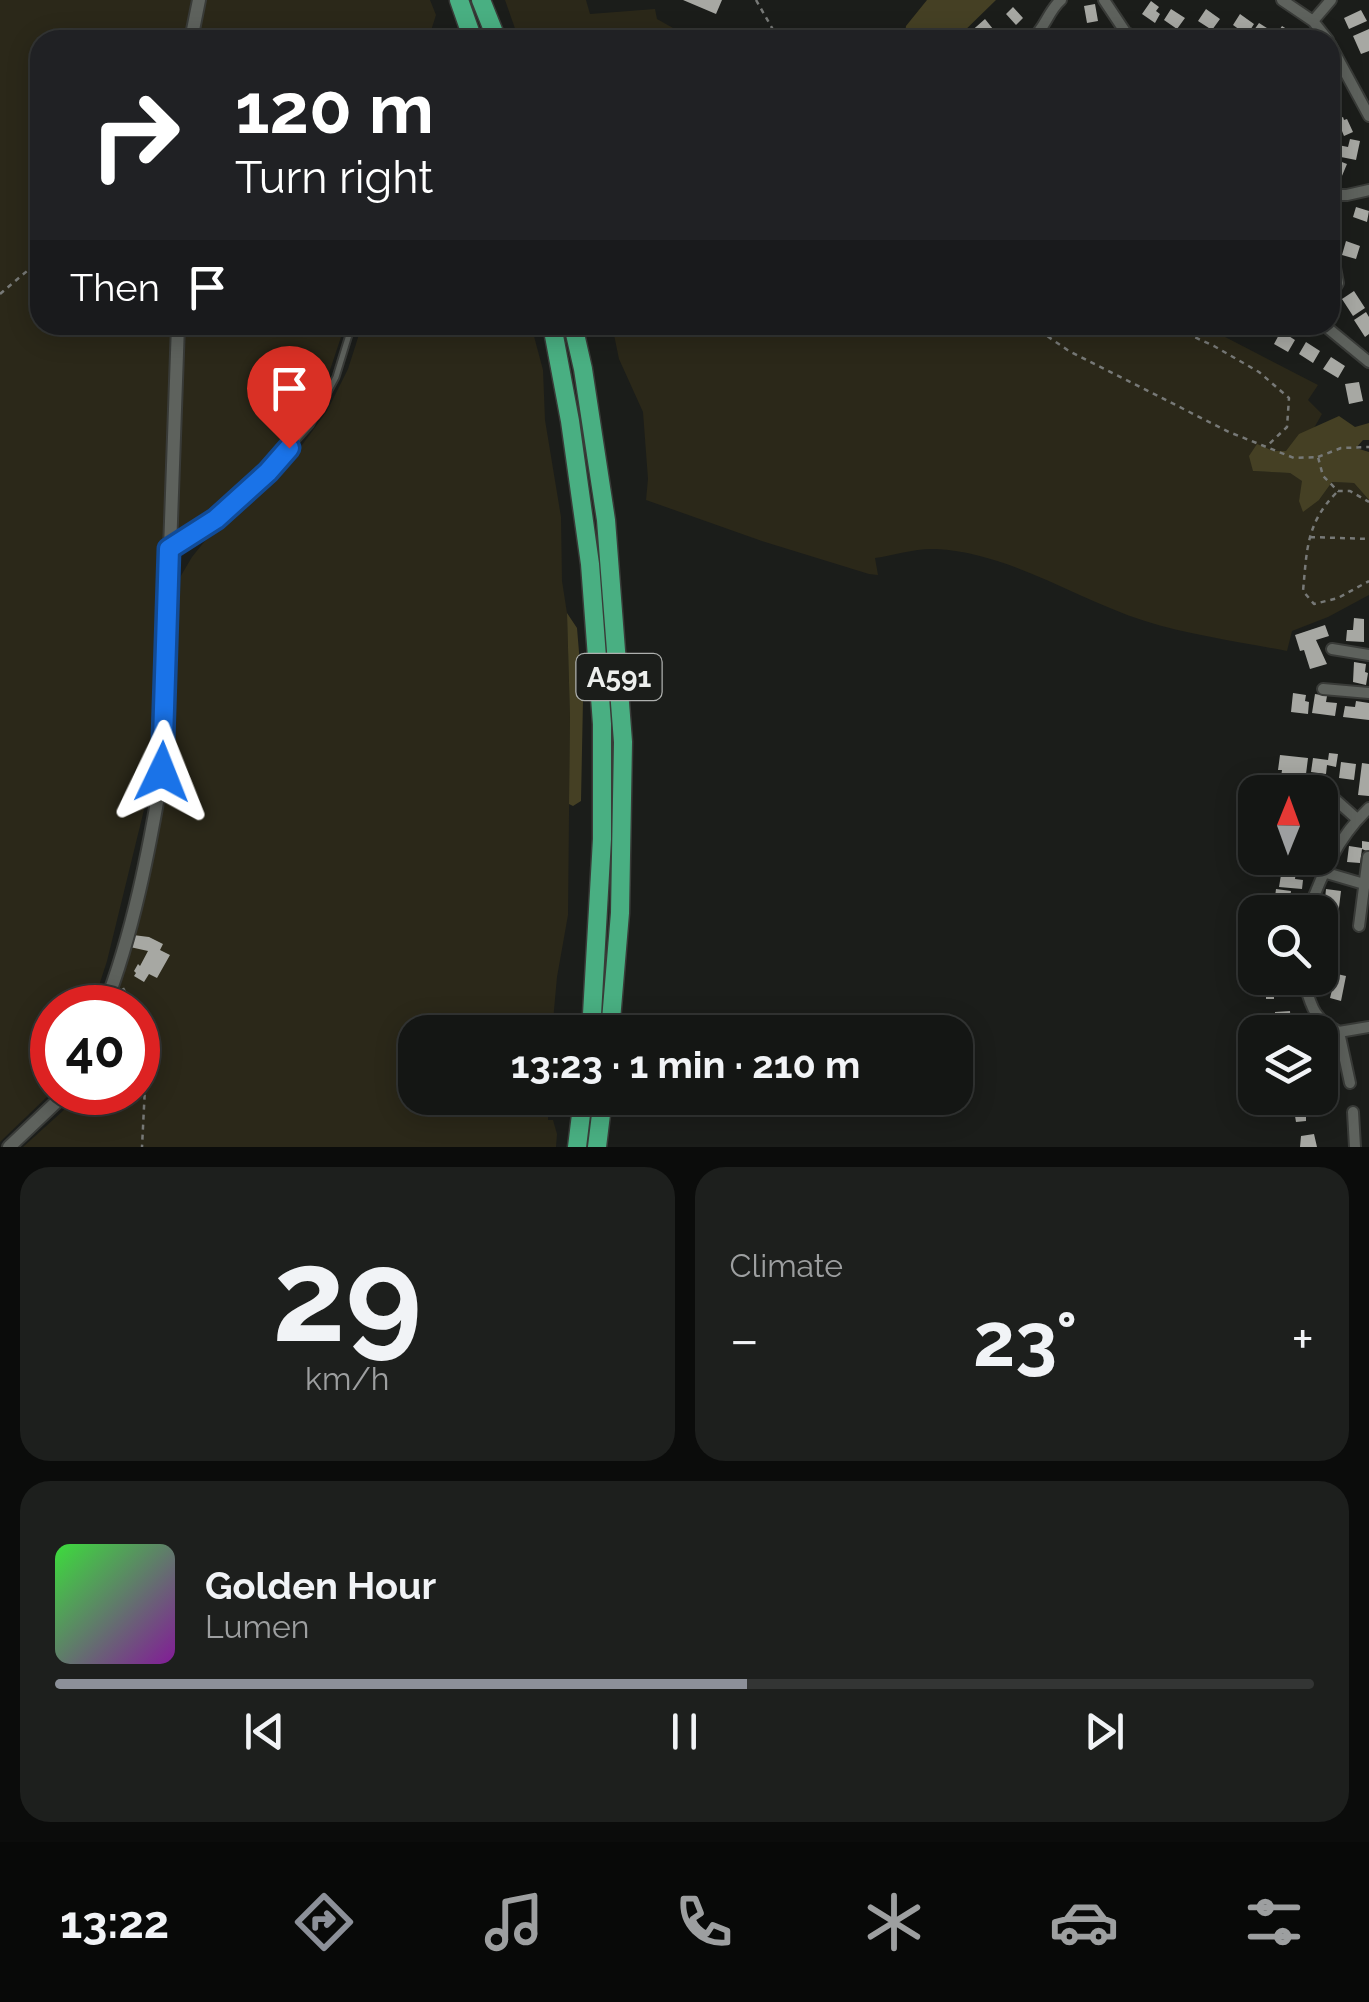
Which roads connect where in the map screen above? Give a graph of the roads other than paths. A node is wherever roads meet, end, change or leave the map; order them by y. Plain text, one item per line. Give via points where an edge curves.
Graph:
1 (199, 0) edge
2 (458, 0) edge
3 (481, 0) edge
4 (1062, 0) edge
5 (1104, 0) edge
6 (1282, 0) edge
7 (1331, 0) edge
8 (1312, 21) junction
9 (193, 30) edge
10 (469, 30) edge
11 (493, 30) edge
12 (1040, 30) edge
13 (1124, 30) edge
14 (1319, 30) edge
15 (1340, 62) edge
16 (1369, 116) edge
17 (1369, 190) edge
18 (1340, 195) edge
19 (178, 335) edge
20 (349, 335) edge
21 (554, 335) edge
22 (575, 335) edge
23 (1336, 335) edge
24 (1369, 362) edge
25 (169, 549) junction
26 (1332, 649) dead end
27 (1369, 655) edge
28 (1323, 689) dead end
29 (1369, 693) edge
30 (1338, 802) edge
31 (1369, 808) edge
32 (1357, 819) junction
33 (1338, 849) edge
34 (1368, 856) edge
35 (1333, 875) edge
36 (1364, 884) junction
37 (1360, 926) dead end
38 (113, 985) edge
39 (1308, 995) edge
40 (592, 1015) edge
41 (611, 1015) edge
42 (1369, 1027) edge
43 (1340, 1032) junction
44 (1350, 1083) dead end
45 (1353, 1112) dead end
46 (43, 1115) edge
47 (581, 1115) edge
48 (601, 1115) edge
49 (9, 1147) edge
50 (577, 1147) edge
51 (597, 1147) edge
52 (1355, 1147) edge

1 - 9 street
2 - 10 highway
3 - 11 highway
4 - 12 street
5 - 13 street
6 - 8 street
7 - 8 street
8 - 14 street
15 - 16 street
17 - 18 street
19 - 25 street
20 - 25 lane via 310,425 216,519
21 - 40 highway, A591 via 590,564 602,724
22 - 41 highway, A591 via 606,520 623,742
23 - 24 street
25 - 38 street via 162,772
26 - 27 street
28 - 29 street
30 - 32 street
31 - 32 street
32 - 33 street
34 - 36 street
35 - 36 street
36 - 37 street
39 - 43 street via 1314,1014
42 - 43 street
43 - 44 street
45 - 52 street
46 - 49 street
47 - 50 highway
48 - 51 highway

